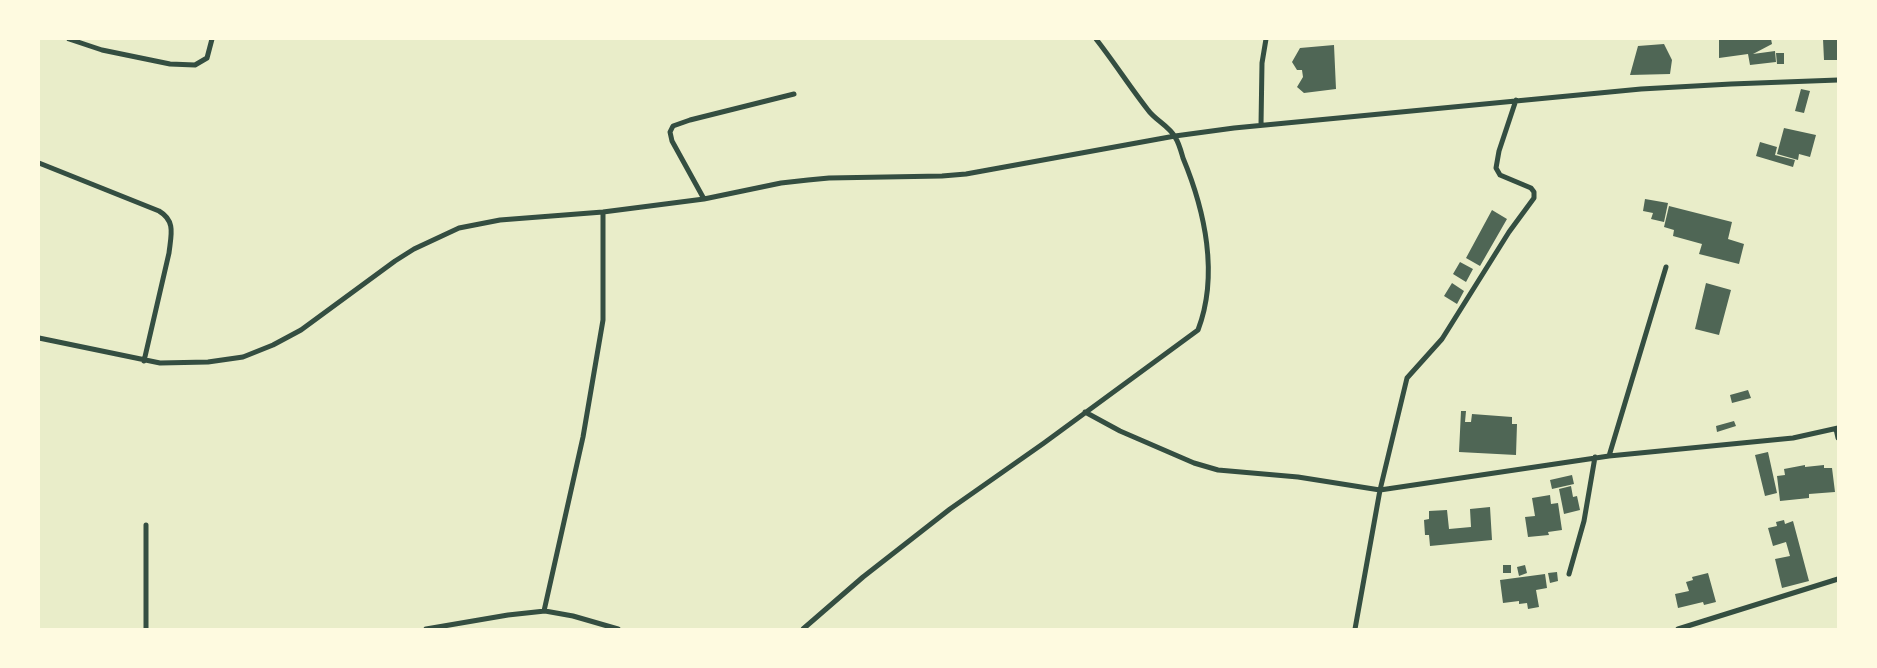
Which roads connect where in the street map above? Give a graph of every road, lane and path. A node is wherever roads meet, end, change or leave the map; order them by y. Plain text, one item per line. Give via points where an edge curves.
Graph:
1 (70, 39) edge
2 (212, 39) edge
3 (1096, 39) edge
4 (1266, 39) edge
5 (1838, 80) edge
6 (794, 94) dead end
7 (1516, 100) junction
8 (1261, 125) junction
9 (1175, 136) junction
10 (39, 163) edge
11 (704, 199) junction
12 (603, 212) junction
13 (1666, 267) dead end
14 (39, 338) edge
15 (144, 361) junction
16 (1085, 412) junction
17 (1837, 429) edge
18 (1838, 438) edge
19 (1609, 456) junction
20 (1595, 457) junction
21 (1380, 490) junction
22 (146, 525) dead end
23 (1569, 574) dead end
24 (1838, 579) edge
25 (544, 611) junction
26 (146, 629) edge
27 (426, 629) edge
28 (618, 629) edge
29 (803, 629) edge
30 (1355, 629) edge
31 (1678, 629) edge

1 - 2 street via 102,50 170,64 194,65 207,58
3 - 9 street via 1148,111
4 - 8 street via 1262,62
5 - 7 street via 1691,86
6 - 11 street via 673,126 670,132 672,141
7 - 8 street
7 - 21 street via 1496,168 1500,175 1530,188 1534,198 1442,338 1407,378
8 - 9 street
9 - 11 street via 966,174 829,178 781,183
9 - 16 street via 1192,179 1206,246 1209,282 1203,316 1198,330 1189,338
10 - 15 street via 159,211 170,221 169,253
11 - 12 street
12 - 15 street via 500,220 459,228 414,249 312,322 273,345 218,361
12 - 25 street via 603,320 583,437
13 - 19 street
14 - 15 street
16 - 21 street via 1120,431 1218,470 1307,478
16 - 29 street via 912,538
17 - 18 street
17 - 19 street via 1762,442
19 - 20 street
20 - 21 street
20 - 23 street via 1584,521
21 - 30 street
22 - 26 street
24 - 31 street
25 - 27 street
25 - 28 street

